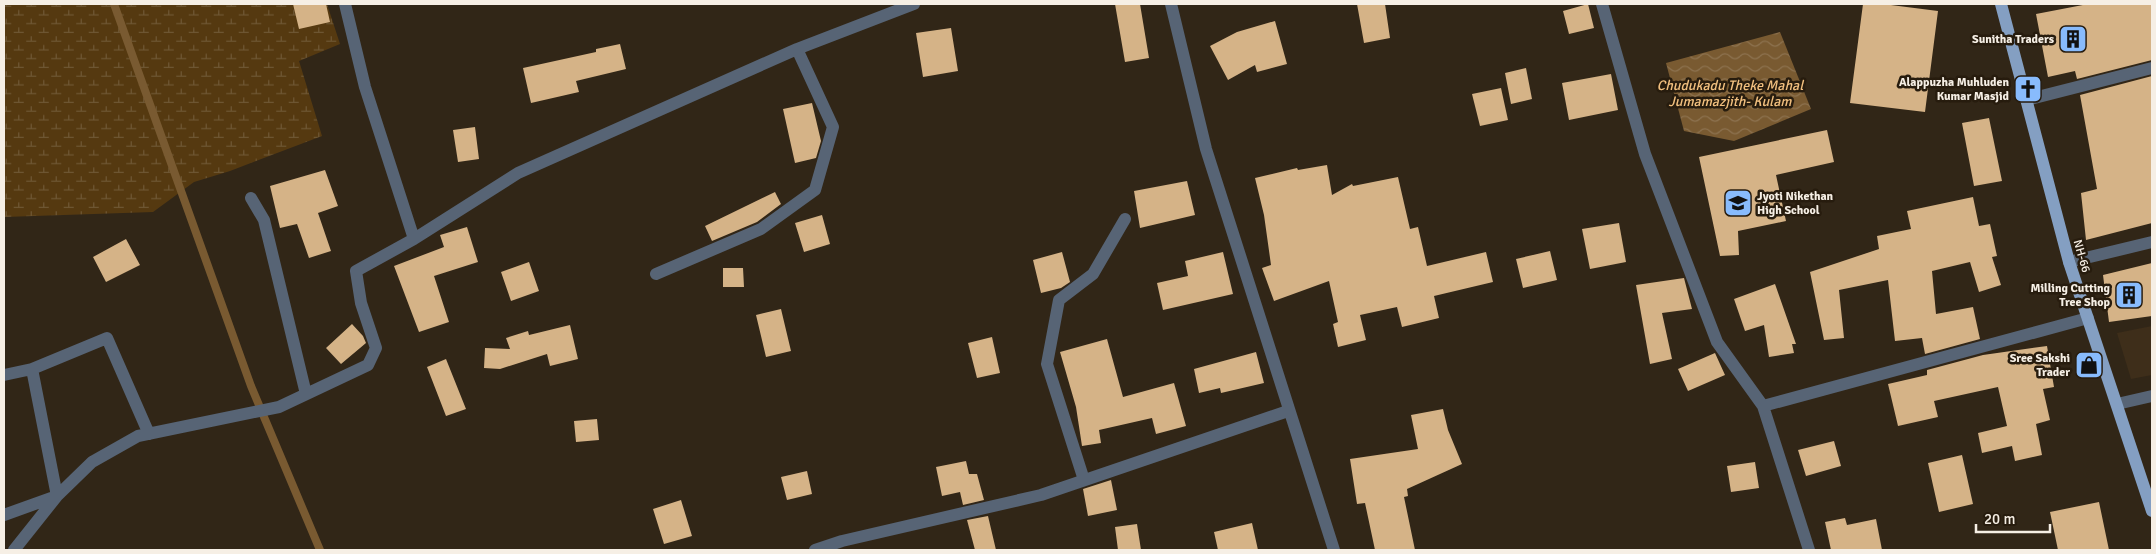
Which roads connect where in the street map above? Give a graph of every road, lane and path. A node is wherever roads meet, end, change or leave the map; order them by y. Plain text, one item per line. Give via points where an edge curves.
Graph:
1 (345, 4) edge
2 (914, 4) edge
3 (1171, 4) edge
4 (1602, 4) edge
5 (2001, 4) edge
6 (797, 49) junction
7 (2152, 68) edge
8 (2026, 100) junction
9 (251, 198) dead end
10 (1125, 219) dead end
11 (414, 239) junction
12 (2152, 242) edge
13 (2069, 262) junction
14 (656, 274) dead end
15 (2088, 318) junction
16 (32, 369) junction
17 (4, 375) edge
18 (306, 394) junction
19 (2152, 396) edge
20 (2117, 404) junction
21 (1763, 406) junction
22 (1288, 411) junction
23 (149, 434) junction
24 (1084, 480) junction
25 (2148, 487) edge
26 (57, 496) junction
27 (2152, 511) edge
28 (4, 516) edge
29 (844, 546) edge
30 (14, 550) edge
31 (814, 550) edge
32 (1334, 550) edge
33 (1809, 550) edge

1 - 11 street via 365,87
2 - 6 street
3 - 22 street via 1206,149
4 - 21 street via 1645,154 1717,342
5 - 8 main road, NH-66
6 - 11 street via 518,173
6 - 14 street via 833,127 815,190 761,229
7 - 8 street
8 - 13 main road, NH-66
9 - 18 street via 264,220
10 - 24 street via 1093,274 1059,300 1047,364
11 - 18 street via 356,271 361,303 376,348 368,365
12 - 13 street
13 - 15 main road, NH-66
15 - 20 main road, NH-66
15 - 21 street
16 - 17 street
16 - 23 street via 107,338
16 - 26 street
18 - 23 street via 279,407
19 - 20 street
20 - 25 main road, NH-66
21 - 33 street
22 - 24 street
22 - 32 street
23 - 26 street via 138,436 92,462
24 - 29 street via 1041,495
25 - 27 main road, NH-66
26 - 28 street
26 - 30 street
29 - 31 street

